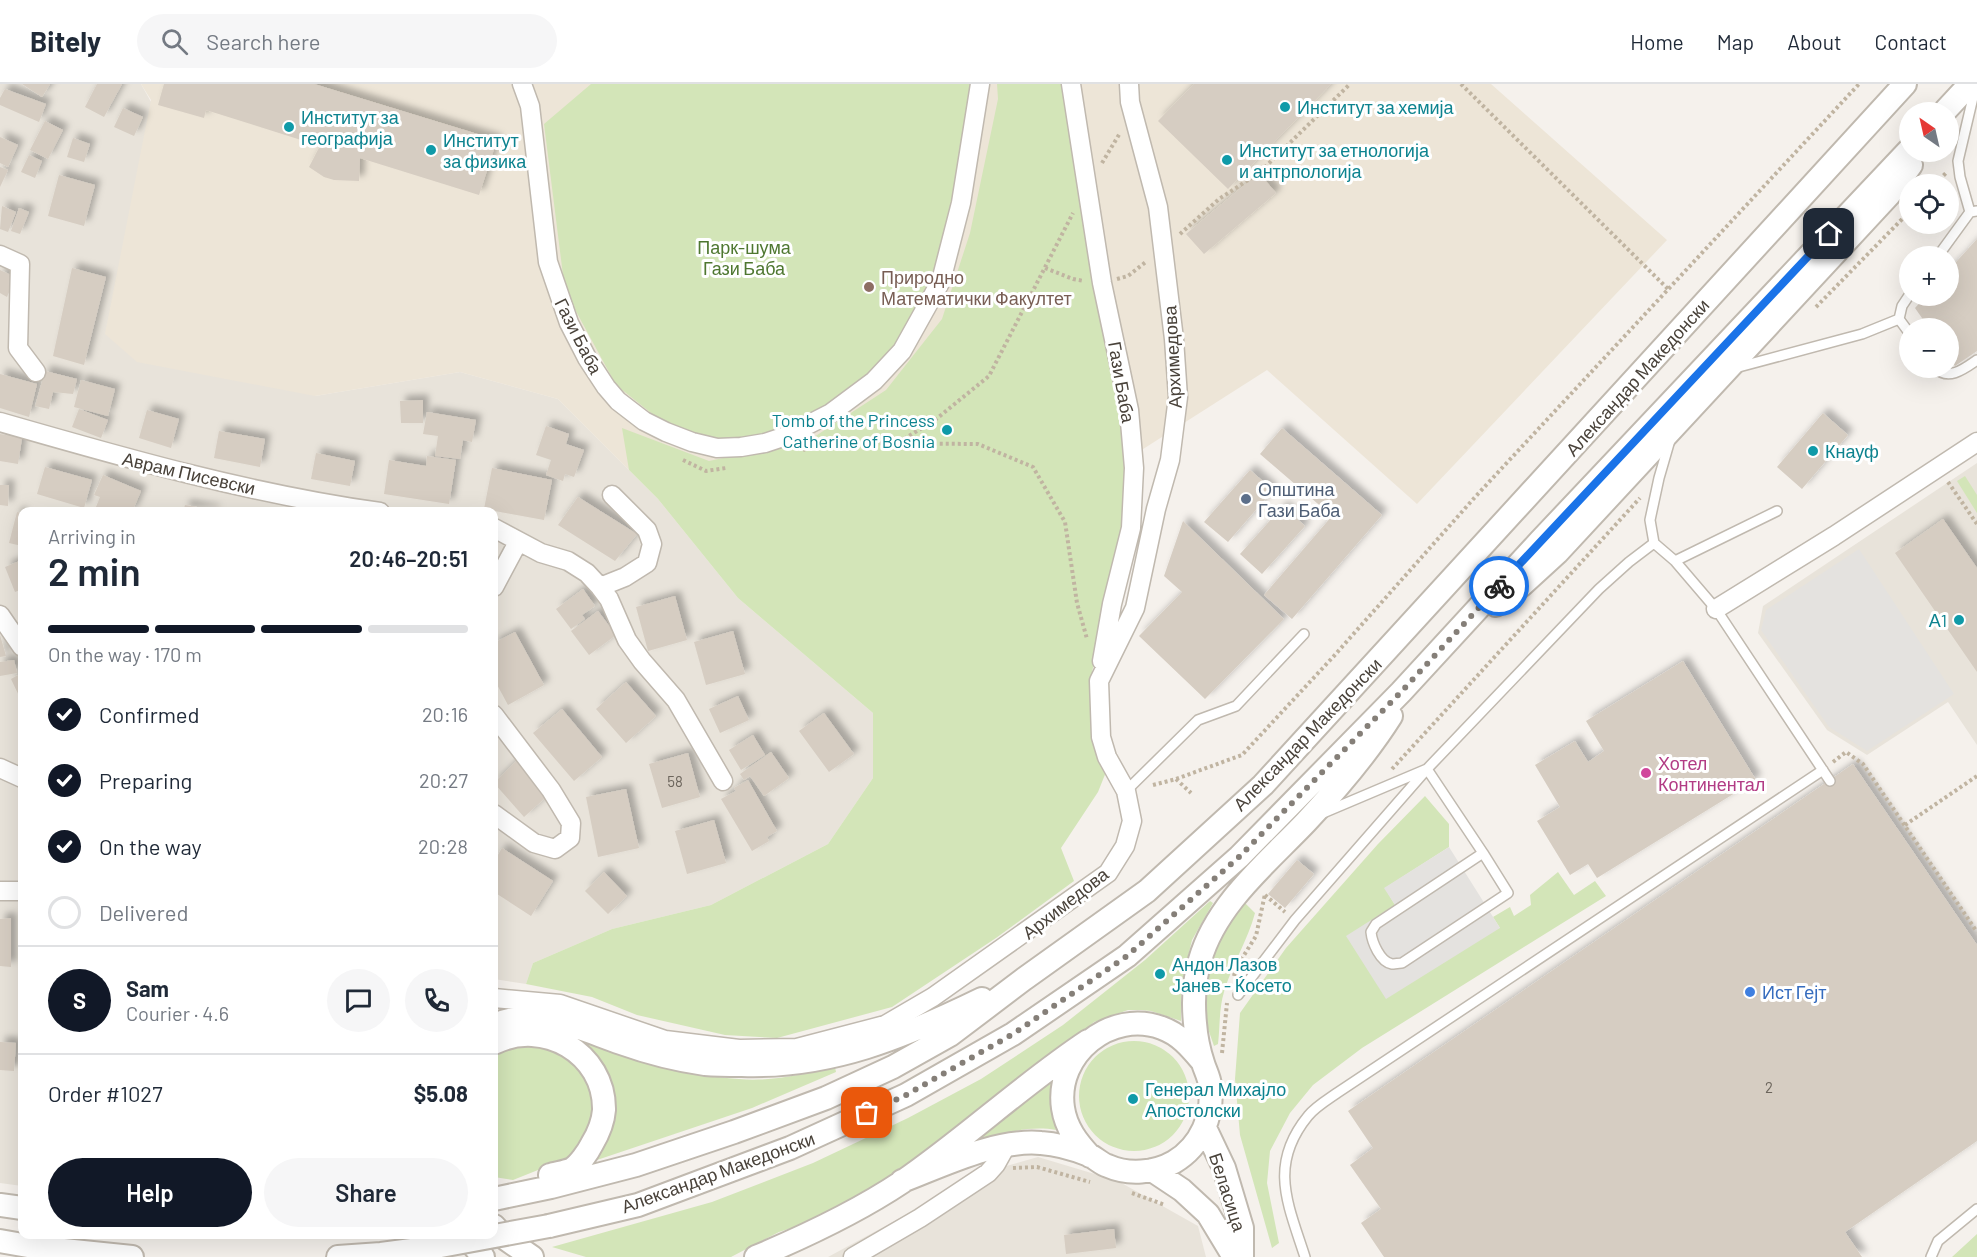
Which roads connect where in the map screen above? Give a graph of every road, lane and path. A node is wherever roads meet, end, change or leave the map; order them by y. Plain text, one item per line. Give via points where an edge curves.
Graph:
1 (523, 84) edge
2 (980, 84) edge
3 (1071, 84) edge
4 (1129, 84) edge
5 (1350, 84) edge
6 (1461, 84) edge
7 (1859, 84) edge
8 (1905, 84) edge
9 (1970, 84) edge
10 (1976, 84) edge
11 (1953, 102) edge
12 (1132, 113) junction
13 (1899, 161) edge
14 (1912, 162) edge
15 (1087, 186) junction
16 (1974, 211) edge
17 (1899, 222) edge
18 (1946, 246) edge
19 (1163, 248) junction
20 (0, 255) edge
21 (1045, 268) junction
22 (1102, 283) junction
23 (1668, 289) junction
24 (1902, 306) edge
25 (1813, 310) dead end
26 (1899, 318) joint
27 (1977, 360) edge
28 (1727, 371) junction
29 (1959, 371) edge
30 (36, 372) dead end
31 (0, 422) edge
32 (1676, 426) junction
33 (898, 443) junction
34 (1977, 443) edge
35 (794, 453) dead end
36 (677, 457) dead end
37 (729, 468) dead end
38 (1659, 477) junction
39 (1946, 479) dead end
40 (612, 495) dead end
41 (343, 507) edge
42 (1777, 511) dead end
43 (1977, 524) edge
44 (498, 530) edge
45 (518, 542) junction
46 (1654, 543) junction
47 (1675, 561) junction
48 (498, 580) edge
49 (600, 586) junction
50 (1716, 609) junction
51 (0, 615) edge
52 (1466, 622) junction
53 (1304, 634) dead end
54 (18, 641) edge
55 (1090, 649) dead end
56 (1099, 681) junction
57 (1401, 692) junction
58 (498, 720) edge
59 (0, 768) edge
60 (1427, 769) junction
61 (1822, 770) junction
62 (18, 775) edge
63 (1977, 776) edge
64 (723, 781) dead end
65 (1830, 781) dead end
66 (1126, 791) junction
67 (1370, 792) junction
68 (1191, 793) dead end
69 (498, 817) edge
70 (1307, 820) junction
71 (1905, 825) junction
72 (1482, 853) junction
73 (1270, 889) dead end
74 (0, 891) edge
75 (18, 891) edge
76 (1265, 895) junction
77 (1295, 920) junction
78 (1976, 930) edge
79 (1968, 932) dead end
80 (1234, 978) dead end
81 (1023, 979) junction
82 (1233, 997) joint
83 (498, 998) edge
84 (498, 1024) edge
85 (498, 1041) edge
86 (1088, 1041) junction
87 (1212, 1061) junction
88 (1204, 1128) junction
89 (1006, 1146) junction
90 (1090, 1156) junction
91 (1152, 1170) junction
92 (988, 1173) junction
93 (902, 1181) junction
94 (1097, 1184) dead end
95 (1127, 1192) dead end
96 (500, 1198) edge
97 (0, 1205) edge
98 (18, 1207) edge
99 (1977, 1209) edge
100 (1174, 1210) dead end
101 (498, 1230) edge
102 (498, 1235) edge
103 (468, 1239) edge
104 (478, 1239) edge
105 (0, 1240) edge
106 (132, 1257) edge
107 (338, 1257) edge
108 (483, 1257) edge
109 (532, 1257) edge
110 (756, 1257) edge
111 (853, 1257) edge
112 (1234, 1257) edge
113 (1242, 1257) edge
114 (1305, 1257) edge
115 (1931, 1257) edge

1 - 2 street, Гази Баба via 530,106 524,124 548,262 569,323 595,370 618,400 644,421 666,432 717,448 765,443 831,413 874,381 902,351 941,280 961,203
3 - 15 street, Гази Баба
4 - 12 street, Архимедова
5 - 19 path via 1259,173 1219,199
6 - 23 path
7 - 23 path
8 - 81 street, Александар Македонски via 1263,785 1147,891
9 - 11 street
10 - 16 lane via 1958,161
12 - 15 path
12 - 19 street, Архимедова via 1158,207
13 - 52 street, Александар Македонски
14 - 28 street via 1889,195
15 - 21 path
15 - 22 street, Гази Баба
16 - 18 lane
17 - 25 path
19 - 22 path via 1128,276
19 - 56 street, Архимедова via 1178,397 1170,460 1135,608
20 - 30 street via 20,264 18,348
21 - 22 path via 1073,279
21 - 33 path via 989,376 935,420
22 - 56 street, Гази Баба via 1129,410 1134,468 1131,528 1112,604
23 - 68 path via 1242,755 1176,779
24 - 26 lane
26 - 28 lane via 1862,334
27 - 29 lane
28 - 32 street
31 - 41 street, Аврам Писевски via 155,467
32 - 38 lane
32 - 52 street via 1557,553 1492,608
33 - 35 path via 822,443
33 - 55 path via 978,444 1033,467 1065,522 1077,603
34 - 50 street
36 - 37 path via 706,471
38 - 46 lane via 1650,520
38 - 67 path
39 - 43 path
40 - 49 street via 647,530 652,544 647,563
42 - 47 lane
44 - 45 street
45 - 48 street
45 - 49 street via 568,561
46 - 47 lane
46 - 60 lane via 1599,589
47 - 50 lane
49 - 64 street via 627,640 676,700
50 - 61 lane
51 - 54 street
52 - 57 street, Александар Македонски
53 - 66 lane via 1236,705 1198,720
56 - 66 street, Архимедова via 1101,737
57 - 70 street via 1377,739
57 - 102 street, Александар Македонски, bridge via 1239,857 1127,956 1013,1034 906,1095 790,1148 638,1204
58 - 69 street via 551,790 571,823 570,838 555,849 534,843
59 - 62 street
60 - 67 lane
60 - 72 lane
60 - 77 lane
61 - 65 lane
61 - 71 path via 1846,752 1855,757
61 - 114 lane via 1309,1115 1293,1138 1283,1176
63 - 71 path
66 - 83 street, Архимедова via 1132,821 1125,846 1108,873 943,991 885,1025 797,1048 738,1049 665,1040 560,1004
67 - 70 lane
70 - 87 street via 1257,872 1209,936 1199,962 1195,1023
71 - 78 path
72 - 72 lane via 1376,924 1371,932 1372,942 1386,961 1402,963 1508,893
73 - 76 path
74 - 75 street
76 - 77 path
76 - 80 path via 1256,936
77 - 82 lane
78 - 79 path
81 - 84 street via 887,1042 846,1055 770,1066 708,1064 663,1056 560,1021 536,1017 518,1017
81 - 96 street, Александар Македонски via 950,1035 826,1098 636,1165
82 - 87 path via 1226,1008 1222,1050
85 - 96 street via 528,1034 566,1043 592,1067 604,1112 600,1130 573,1169 538,1179
86 - 87 street via 1111,1028 1136,1023 1162,1028
86 - 90 street via 1067,1072 1063,1109 1072,1134
86 - 93 street
87 - 88 street via 1211,1106
88 - 91 street via 1192,1148 1174,1162
88 - 113 street, Беласица via 1224,1168 1237,1210 1242,1227
89 - 90 street via 1041,1143
89 - 92 street
89 - 93 street
90 - 91 street via 1109,1167 1130,1172
91 - 112 street, Беласица via 1208,1214
92 - 94 path via 1037,1167
92 - 111 street
93 - 110 street via 837,1219
95 - 100 path
97 - 98 street
99 - 115 lane via 1938,1241
101 - 109 street
103 - 108 street
104 - 107 street, Александар Македонски, bridge
105 - 106 street

